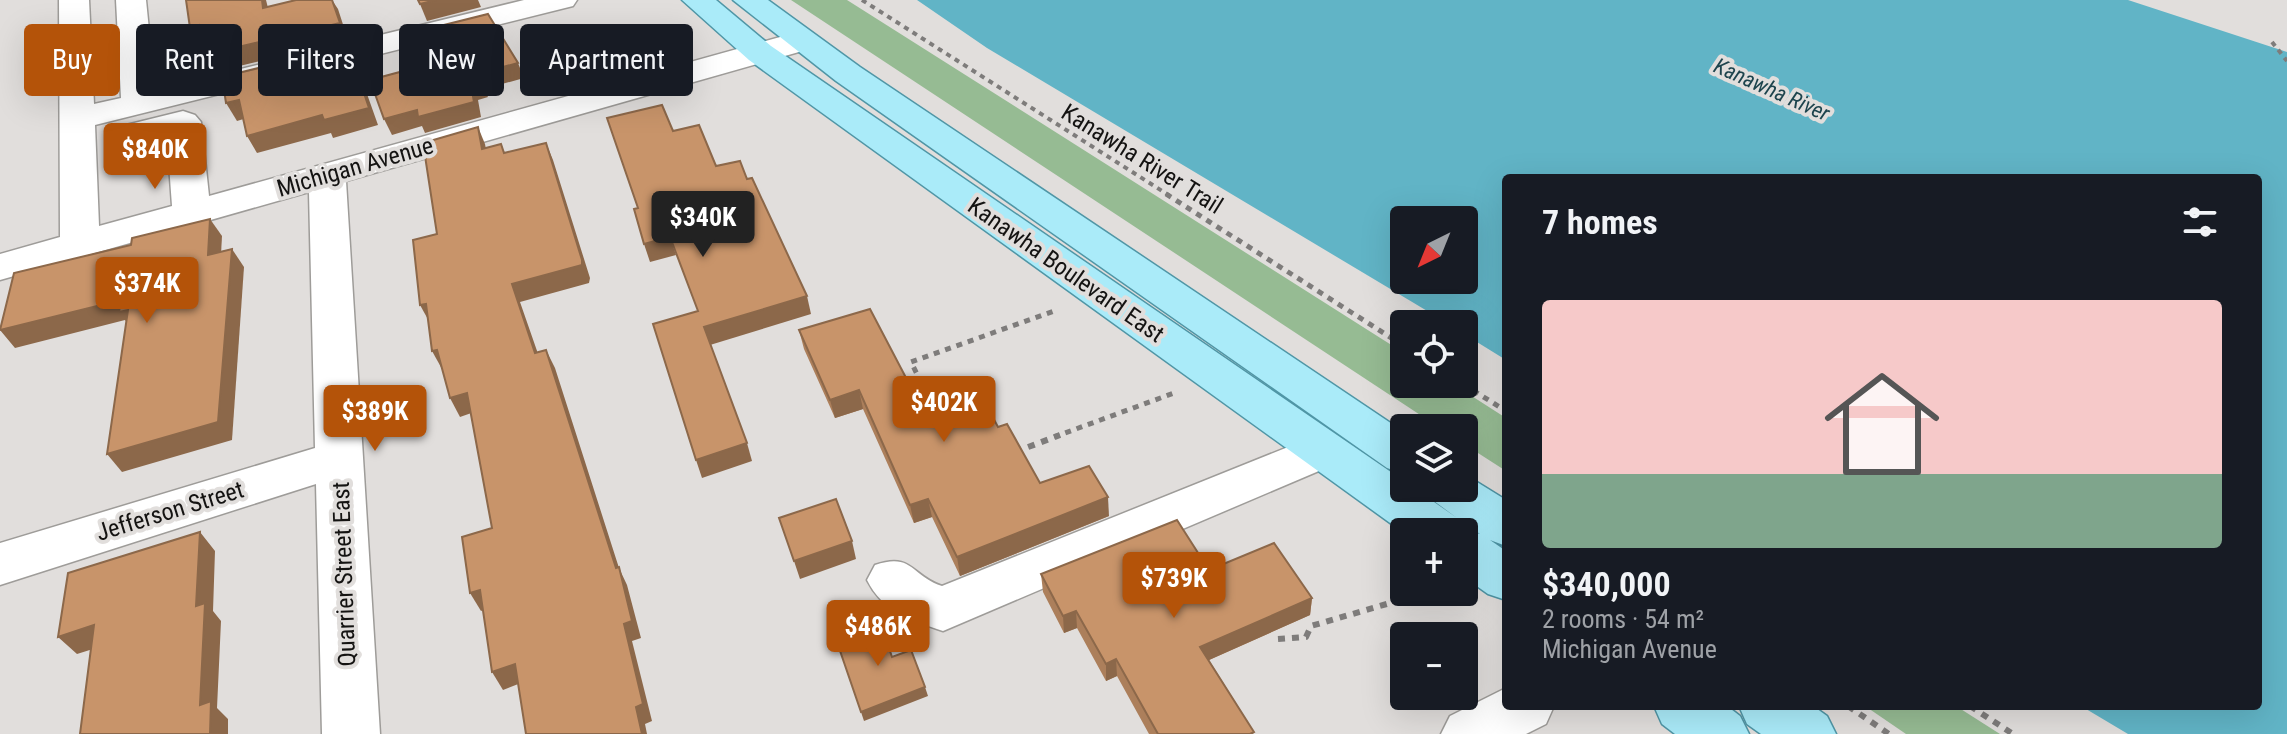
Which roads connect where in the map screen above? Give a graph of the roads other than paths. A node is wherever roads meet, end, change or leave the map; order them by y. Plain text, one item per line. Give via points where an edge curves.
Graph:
1 (74, 0) edge
2 (131, 0) edge
3 (562, 0) edge
4 (697, 0) edge
5 (748, 0) edge
6 (802, 41) junction
7 (760, 53) junction
8 (139, 104) junction
9 (77, 134) junction
10 (327, 175) junction
11 (192, 213) junction
12 (80, 245) junction
13 (0, 267) edge
14 (1390, 446) edge
15 (1323, 450) junction
16 (339, 459) junction
17 (1471, 502) edge
18 (1420, 518) edge
19 (1502, 523) edge
20 (1478, 559) edge
21 (0, 564) edge
22 (1502, 576) edge
23 (893, 580) dead end
24 (1518, 710) edge
25 (1687, 710) edge
26 (1773, 710) edge
27 (351, 734) edge
28 (1470, 734) edge
29 (1720, 734) edge
30 (1807, 734) edge

1 - 9 street
2 - 8 street
3 - 8 street
4 - 7 main road, Kanawha Boulevard East
5 - 6 main road, Kanawha Boulevard East
6 - 7 street, Michigan Avenue
6 - 14 main road, Kanawha Boulevard East
7 - 10 street, Michigan Avenue
7 - 15 main road, Kanawha Boulevard East
8 - 9 street
9 - 11 street via 183,122
9 - 12 street
10 - 11 street, Michigan Avenue
10 - 16 street, Quarrier Street East
11 - 12 street, Michigan Avenue
12 - 13 street, Michigan Avenue
15 - 18 main road, Kanawha Boulevard East
15 - 23 street via 943,609 915,599
16 - 21 street, Jefferson Street
16 - 27 street, Quarrier Street East
17 - 19 main road
20 - 22 main road
24 - 28 street
25 - 29 main road
26 - 30 main road

